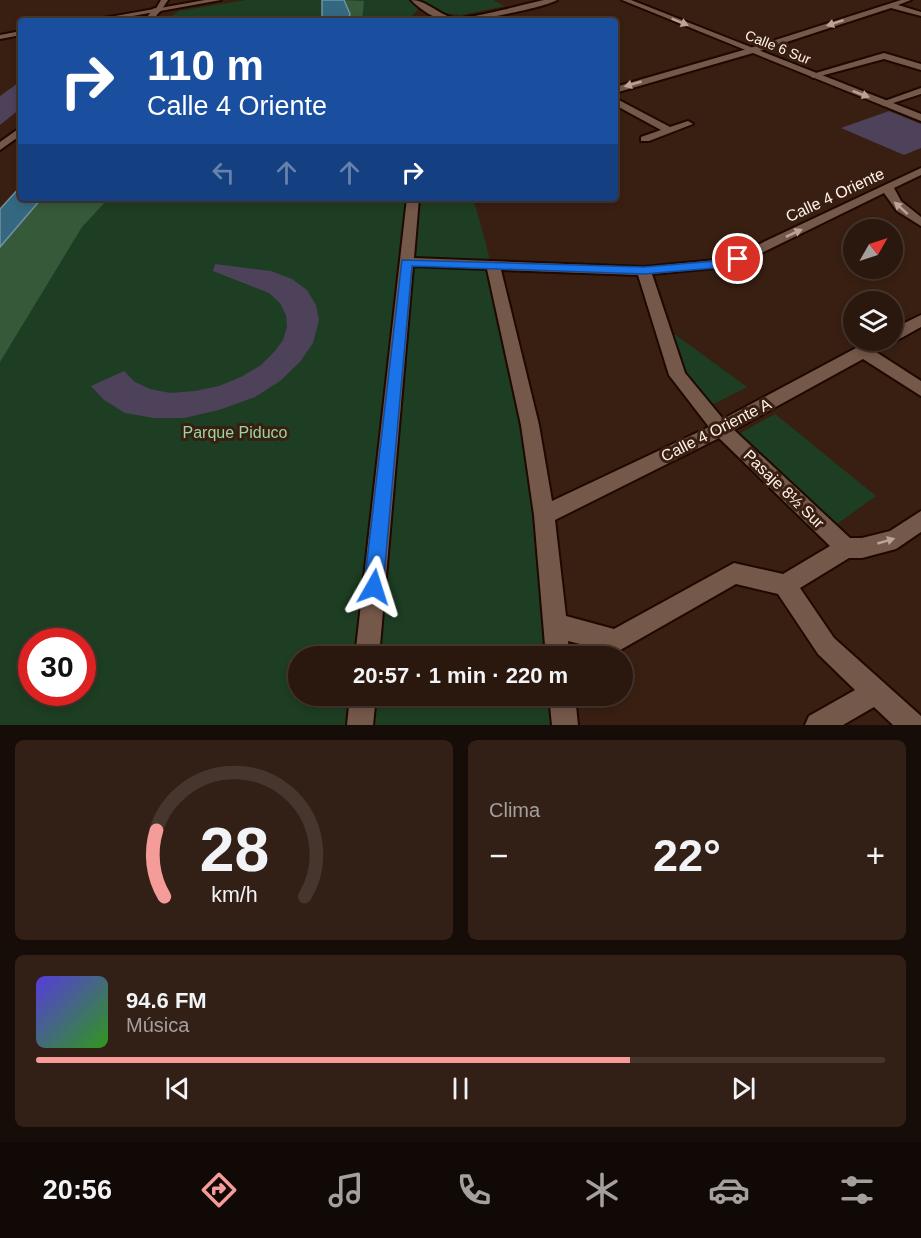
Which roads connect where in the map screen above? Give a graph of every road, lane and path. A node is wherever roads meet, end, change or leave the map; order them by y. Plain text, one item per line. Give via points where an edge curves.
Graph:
1 (165, 0) edge
2 (218, 0) edge
3 (414, 0) edge
4 (527, 0) edge
5 (554, 0) edge
6 (626, 0) edge
7 (871, 0) edge
8 (908, 0) edge
9 (537, 4) junction
10 (891, 5) junction
11 (157, 10) junction
12 (921, 14) edge
13 (109, 18) edge
14 (150, 18) edge
15 (448, 18) edge
16 (469, 18) edge
17 (18, 34) edge
18 (0, 37) edge
19 (905, 49) dead end
20 (750, 51) junction
21 (884, 56) junction
22 (921, 67) edge
23 (813, 75) junction
24 (618, 89) edge
25 (921, 91) edge
26 (618, 103) edge
27 (884, 103) junction
28 (921, 118) edge
29 (688, 124) dead end
30 (669, 130) junction
31 (18, 132) edge
32 (645, 139) dead end
33 (0, 147) edge
34 (921, 171) edge
35 (888, 188) junction
36 (413, 201) edge
37 (921, 222) edge
38 (406, 262) junction
39 (493, 266) junction
40 (644, 271) junction
41 (921, 320) edge
42 (903, 330) edge
43 (865, 352) joint
44 (921, 390) edge
45 (721, 429) junction
46 (544, 515) junction
47 (921, 520) edge
48 (846, 548) junction
49 (785, 585) junction
50 (554, 626) junction
51 (368, 646) edge
52 (557, 646) edge
53 (876, 694) junction
54 (362, 706) edge
55 (563, 706) edge
56 (360, 725) edge
57 (565, 725) edge
58 (818, 725) edge
59 (912, 725) edge

1 - 11 street
2 - 11 street
3 - 15 street
4 - 9 street
5 - 9 street
6 -> 20 street, Calle 6 Sur
7 - 10 street
8 - 10 street
9 - 16 street
10 - 12 street
10 -> 20 street
11 - 13 street
11 - 14 street
17 - 18 street
19 - 21 street
20 - 23 street, Calle 6 Sur
20 -> 24 street
21 - 22 street
21 - 23 street
23 -> 27 street, Calle 6 Sur
25 - 27 street
26 - 30 street
27 - 28 street, Calle 6 Sur
29 - 30 street
30 - 32 street
31 - 33 street
34 - 35 street, Calle 4 Oriente
37 -> 35 street via 892,200
40 -> 35 street, Calle 4 Oriente via 738,259
36 - 38 street
38 - 39 street, Calle 4 Oriente
38 - 51 street
39 - 40 street, Calle 4 Oriente
39 - 46 street via 530,425
40 - 45 street, Pasaje 8½ Sur via 677,375
41 - 42 street
43 - 44 street
43 - 45 street, Calle 4 Oriente A
45 - 46 street, Calle 4 Oriente A
45 - 48 street, Pasaje 8½ Sur
46 - 50 street
48 -> 47 street via 862,548 896,538
48 - 49 street
49 - 50 street via 734,573 615,641
49 - 53 street via 826,646
50 - 52 street
53 - 58 street
53 - 59 street
54 - 56 street
55 - 57 street

